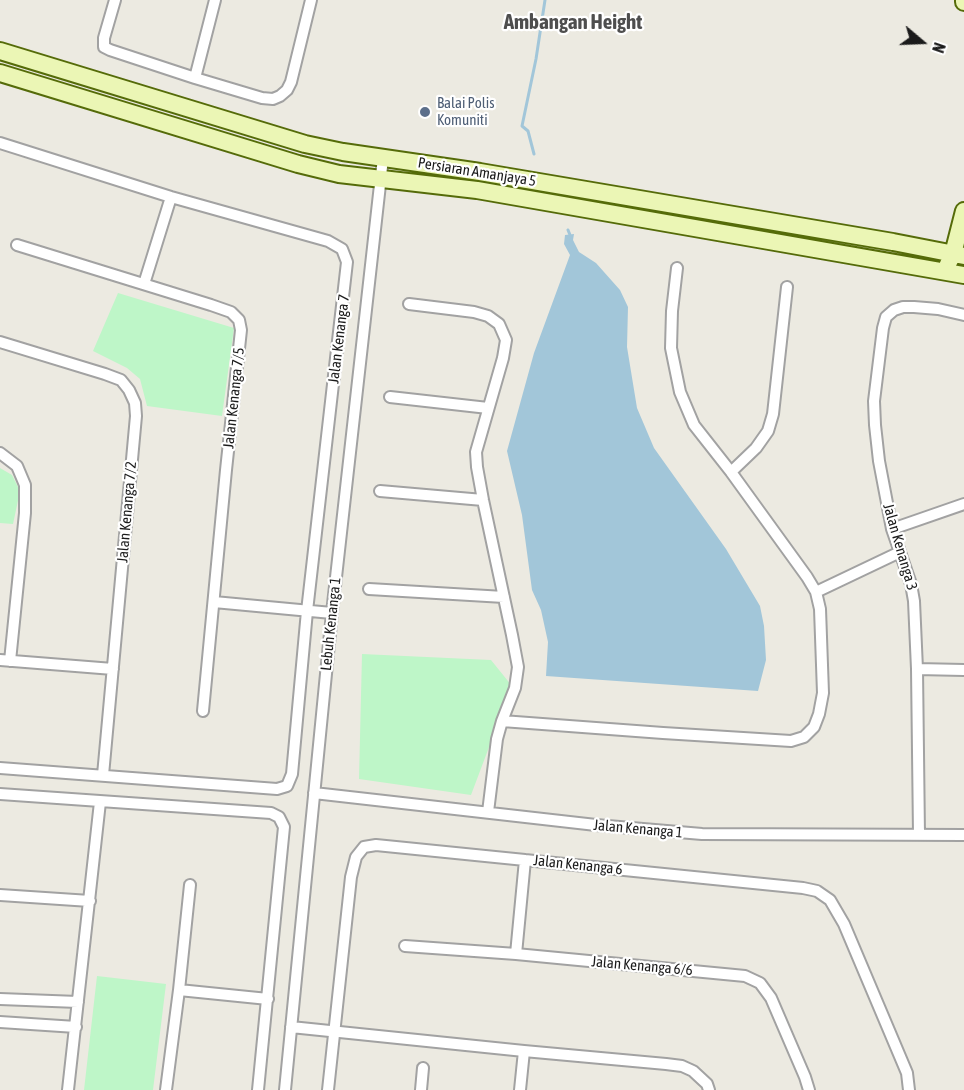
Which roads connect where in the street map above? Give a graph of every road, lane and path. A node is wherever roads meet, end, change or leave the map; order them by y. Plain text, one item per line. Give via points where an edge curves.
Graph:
1 (115, 0) edge
2 (215, 0) edge
3 (311, 0) edge
4 (0, 51) edge
5 (0, 73) edge
6 (195, 78) junction
7 (0, 143) edge
8 (383, 158) junction
9 (380, 179) junction
10 (171, 197) junction
11 (964, 211) edge
12 (17, 244) dead end
13 (959, 255) edge
14 (677, 268) dead end
15 (931, 270) junction
16 (964, 270) edge
17 (964, 275) edge
18 (144, 284) junction
19 (787, 287) dead end
20 (409, 304) dead end
21 (964, 315) edge
22 (0, 342) edge
23 (390, 398) dead end
24 (488, 408) junction
25 (0, 453) edge
26 (731, 472) junction
27 (380, 491) dead end
28 (483, 500) junction
29 (964, 504) edge
30 (892, 529) junction
31 (900, 552) junction
32 (369, 588) dead end
33 (816, 592) junction
34 (504, 597) junction
35 (214, 602) junction
36 (307, 611) junction
37 (332, 613) junction
38 (5, 661) edge
39 (113, 669) junction
40 (917, 669) junction
41 (964, 670) edge
42 (203, 711) dead end
43 (502, 721) junction
44 (0, 768) edge
45 (103, 775) junction
46 (314, 793) junction
47 (0, 794) edge
48 (100, 802) junction
49 (488, 812) junction
50 (919, 835) junction
51 (964, 835) edge
52 (525, 860) junction
53 (190, 885) dead end
54 (0, 894) edge
55 (90, 901) junction
56 (405, 946) dead end
57 (516, 954) junction
58 (179, 990) junction
59 (0, 999) edge
60 (268, 999) junction
61 (78, 1002) junction
62 (0, 1022) edge
63 (76, 1027) junction
64 (291, 1027) junction
65 (334, 1031) junction
66 (524, 1051) junction
67 (423, 1068) dead end
68 (68, 1090) edge
69 (166, 1090) edge
70 (258, 1090) edge
71 (285, 1090) edge
72 (328, 1090) edge
73 (421, 1090) edge
74 (520, 1090) edge
75 (709, 1090) edge
76 (809, 1090) edge
77 (909, 1090) edge

1 - 6 street via 104,47
2 - 6 street
3 - 6 street via 291,82 280,96 262,98
4 - 8 street, Persiaran Amanjaya 5 via 305,144
5 - 9 street, Persiaran Amanjaya 5 via 298,164
7 - 10 street, Jalan Kenanga 7
8 - 9 street, Lebuh Kenanga 1
8 - 13 street, Persiaran Amanjaya 5 via 514,177
9 - 15 street, Persiaran Amanjaya 5 via 477,190
9 - 37 street, Lebuh Kenanga 1
10 - 18 street
10 - 36 street, Jalan Kenanga 7 via 328,241 342,249 347,262
11 - 13 street
12 - 18 street, Jalan Kenanga 7/5
13 - 15 street
13 - 16 street
14 - 26 street via 671,348 680,392 694,425
15 - 17 street, Persiaran Amanjaya 5
18 - 35 street, Jalan Kenanga 7/5 via 231,312 239,320
19 - 26 street via 768,431
20 - 24 street via 474,312 499,324 506,340
21 - 30 street, Jalan Kenanga 3 via 903,307 886,317 874,401 880,469
22 - 39 street, Jalan Kenanga 7/2 via 121,380 135,403
23 - 24 street
24 - 28 street via 476,452
25 - 38 street via 16,466 25,485
26 - 33 street
27 - 28 street
28 - 34 street
29 - 30 street
30 - 31 street, Jalan Kenanga 3
31 - 33 street
31 - 40 street, Jalan Kenanga 3 via 915,601
32 - 34 street
33 - 43 street via 823,693 814,726 804,737 791,741
34 - 43 street via 518,667 516,688
35 - 36 street
35 - 42 street, Jalan Kenanga 7/5
36 - 37 street
36 - 45 street, Jalan Kenanga 7 via 292,774 287,786 277,789
37 - 46 street, Lebuh Kenanga 1
38 - 39 street
39 - 45 street, Jalan Kenanga 7/2
40 - 41 street
40 - 50 street, Jalan Kenanga 3
43 - 49 street
44 - 45 street
46 - 49 street, Jalan Kenanga 1
46 - 64 street, Lebuh Kenanga 1
47 - 48 street
48 - 55 street
48 - 60 street via 271,813 279,817 284,827
49 - 50 street, Jalan Kenanga 1 via 702,834
50 - 51 street, Jalan Kenanga 1
52 - 57 street
52 - 65 street, Jalan Kenanga 6 via 364,847 356,856 351,878
52 - 77 street, Jalan Kenanga 6 via 817,891 838,910 907,1073
53 - 58 street
54 - 55 street
55 - 61 street
56 - 57 street, Jalan Kenanga 6/6
57 - 76 street, Jalan Kenanga 6/6 via 745,976 760,983 771,999
58 - 60 street
58 - 69 street
59 - 61 street
60 - 70 street
61 - 63 street
62 - 63 street
63 - 68 street
64 - 65 street
64 - 71 street, Lebuh Kenanga 1
65 - 66 street
65 - 72 street, Jalan Kenanga 6
66 - 74 street
66 - 75 street via 682,1066 693,1071
67 - 73 street

